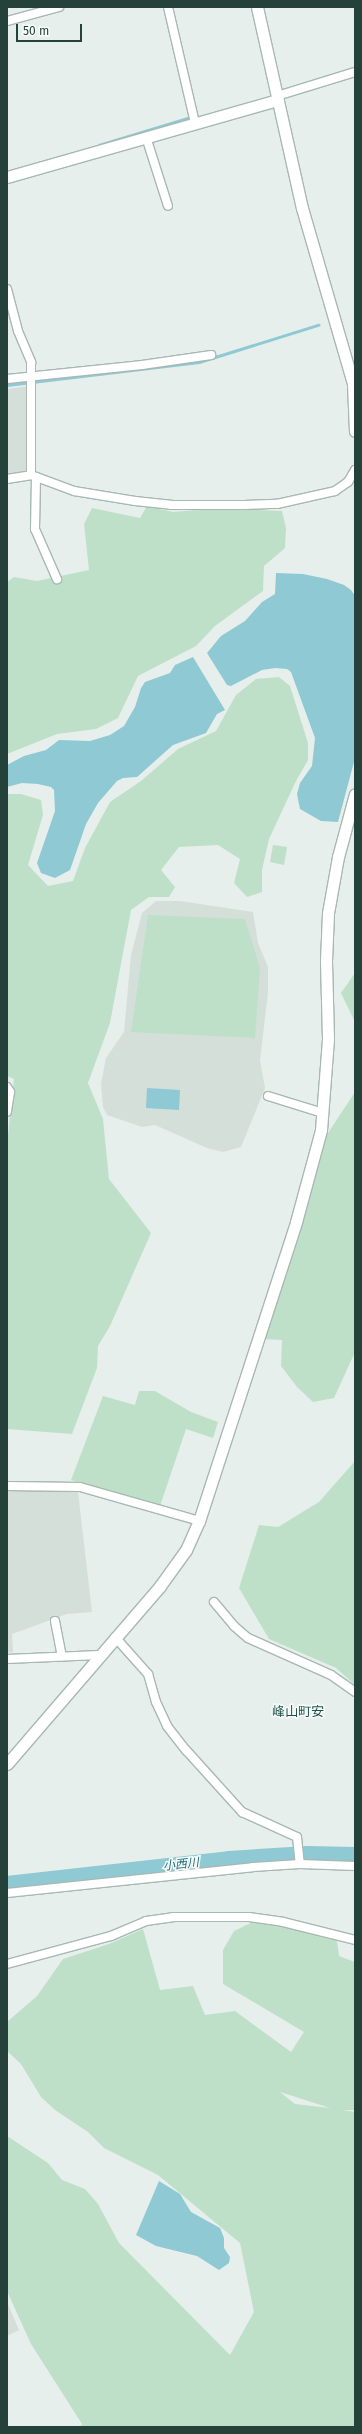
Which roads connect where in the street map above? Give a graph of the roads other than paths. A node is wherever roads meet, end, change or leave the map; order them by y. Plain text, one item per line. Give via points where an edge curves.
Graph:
1 (59, 7) edge
2 (168, 7) edge
3 (257, 7) edge
4 (7, 20) edge
5 (355, 72) edge
6 (277, 98) junction
7 (195, 123) junction
8 (146, 137) junction
9 (7, 177) edge
10 (168, 206) dead end
11 (7, 289) edge
12 (211, 355) dead end
13 (32, 376) junction
14 (7, 379) edge
15 (355, 431) edge
16 (355, 470) edge
17 (34, 476) junction
18 (7, 479) edge
19 (57, 579) dead end
20 (355, 794) edge
21 (7, 1087) edge
22 (268, 1096) dead end
23 (7, 1112) edge
24 (323, 1113) junction
25 (7, 1486) edge
26 (199, 1521) junction
27 (214, 1602) dead end
28 (55, 1621) dead end
29 (115, 1637) junction
30 (99, 1655) junction
31 (62, 1656) junction
32 (7, 1659) edge
33 (355, 1692) edge
34 (7, 1764) edge
35 (300, 1864) junction
36 (355, 1866) edge
37 (7, 1893) edge
38 (355, 1940) edge
39 (7, 1964) edge

1 - 4 street
2 - 7 street
3 - 6 street
5 - 6 street
6 - 7 street
6 - 15 street via 302,208 353,384
7 - 8 street
8 - 9 street
8 - 10 street
11 - 13 street via 18,332 31,362
12 - 13 street
13 - 14 street
13 - 17 street
16 - 17 street via 348,482 335,491 277,504 244,505 171,505 135,501 74,491
17 - 18 street
17 - 19 street via 35,529
20 - 24 street via 338,857 328,914 328,1038
21 - 23 street via 10,1092
22 - 24 street
24 - 26 street via 321,1130 296,1222
25 - 26 street via 80,1487
26 - 29 street via 186,1550 160,1586
27 - 33 street via 248,1638 331,1675
28 - 31 street
29 - 30 street
29 - 35 street via 148,1674 156,1702 168,1726 186,1750 242,1812 297,1837
30 - 31 street
30 - 34 street
31 - 32 street
35 - 36 street
35 - 37 street via 237,1868
38 - 39 street via 249,1916 173,1917 146,1921 111,1936

